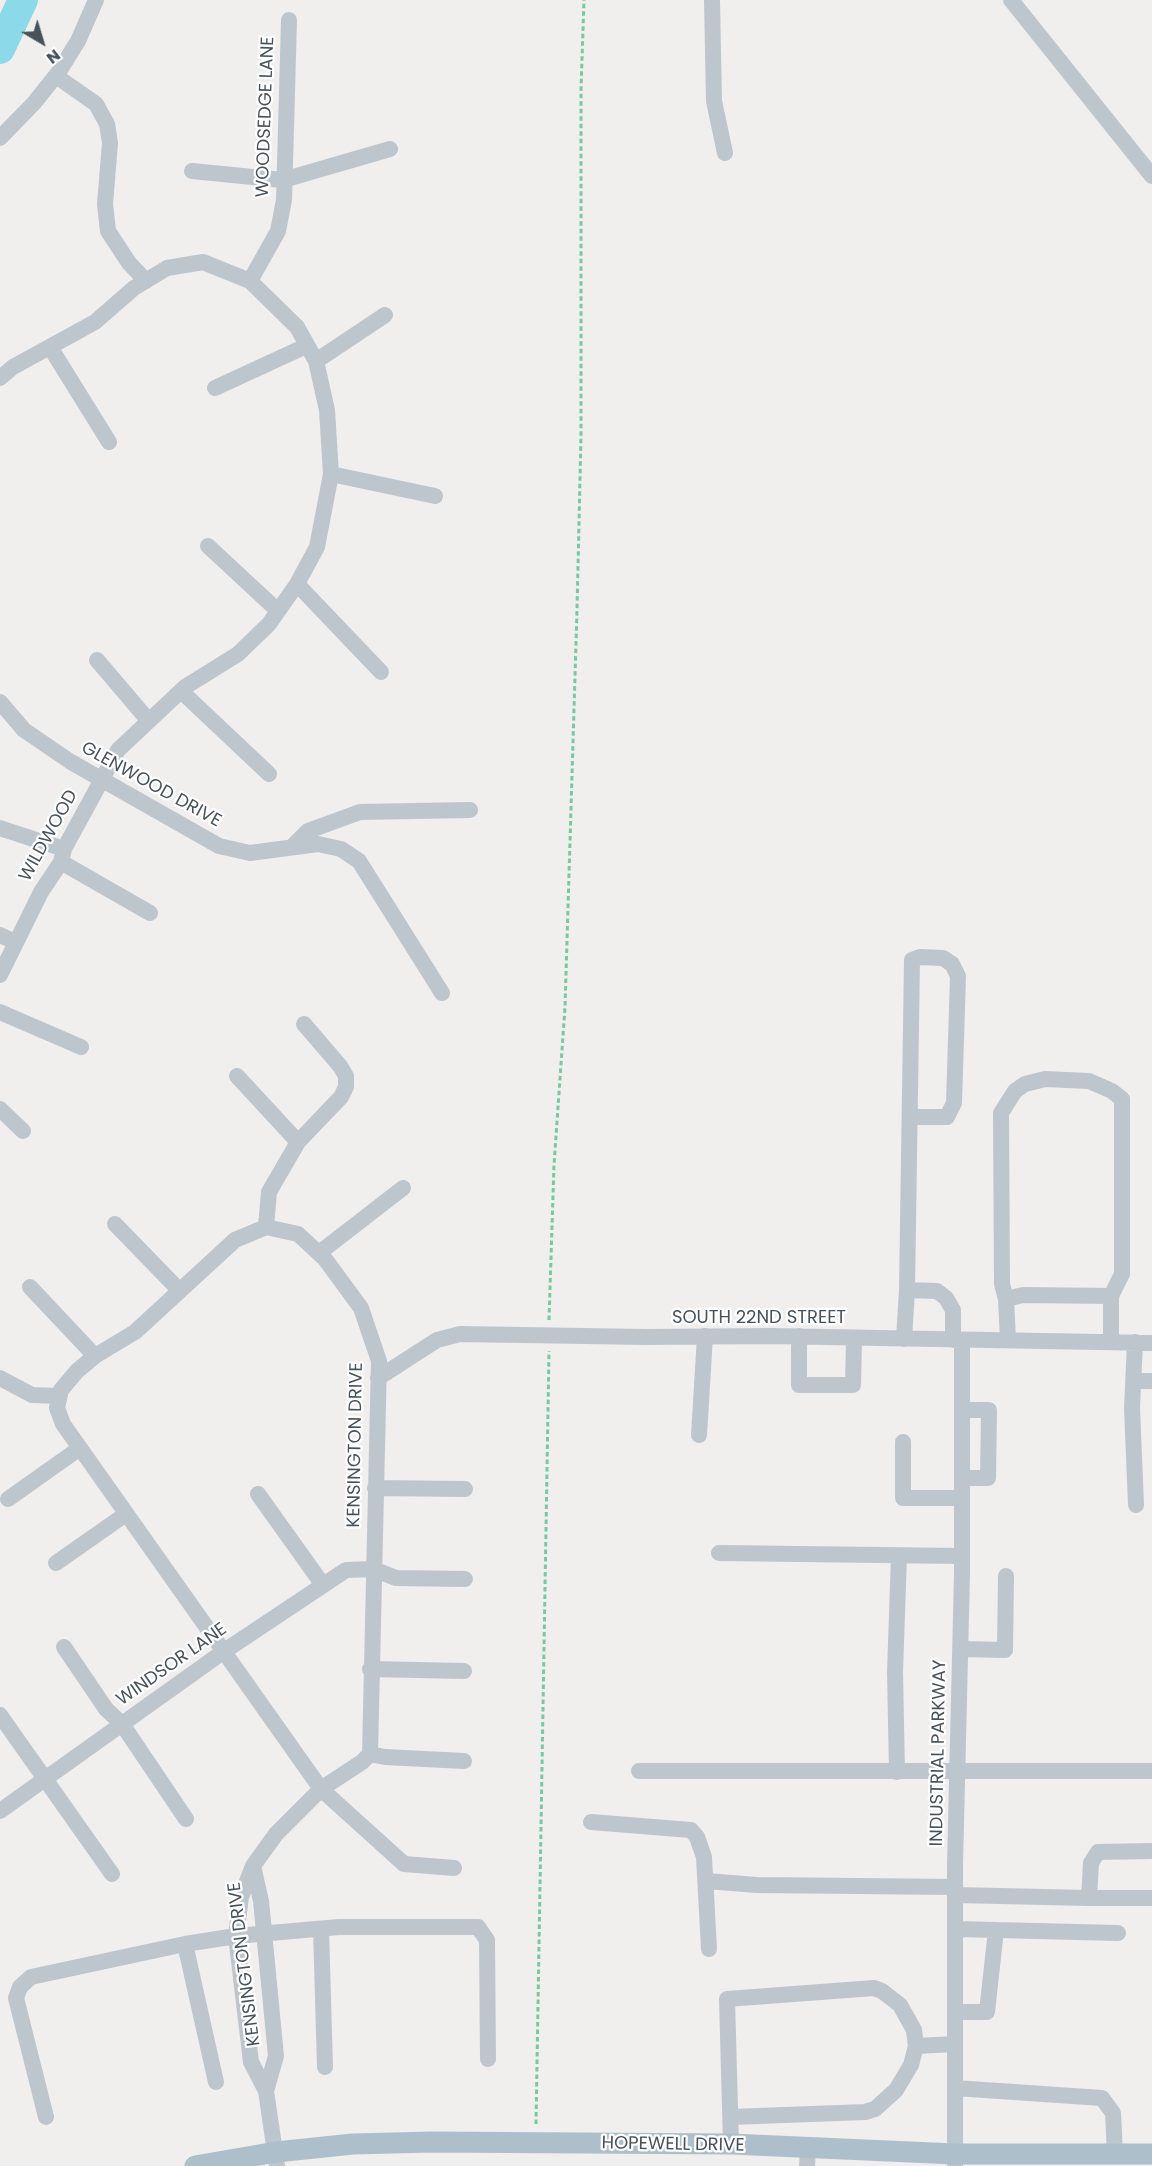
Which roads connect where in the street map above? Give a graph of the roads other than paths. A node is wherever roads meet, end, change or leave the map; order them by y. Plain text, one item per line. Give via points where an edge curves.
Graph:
1 (96, 0) edge
2 (712, 0) edge
3 (1011, 0) edge
4 (289, 20) dead end
5 (56, 76) junction
6 (0, 138) edge
7 (390, 149) dead end
8 (725, 153) dead end
9 (192, 171) dead end
10 (1152, 176) edge
11 (283, 180) junction
12 (146, 280) junction
13 (250, 281) junction
14 (385, 315) dead end
15 (306, 346) junction
16 (50, 347) junction
17 (316, 361) junction
18 (0, 378) edge
19 (215, 388) dead end
20 (109, 442) dead end
21 (331, 474) junction
22 (435, 496) dead end
23 (208, 546) dead end
24 (297, 584) junction
25 (278, 611) junction
26 (97, 660) dead end
27 (381, 672) dead end
28 (182, 690) junction
29 (0, 702) edge
30 (148, 720) junction
31 (268, 774) dead end
32 (102, 780) junction
33 (470, 810) dead end
34 (0, 828) edge
35 (292, 847) junction
36 (62, 855) junction
37 (150, 913) dead end
38 (7, 939) edge
39 (0, 975) edge
40 (442, 993) dead end
41 (0, 1012) edge
42 (304, 1024) dead end
43 (81, 1047) dead end
44 (237, 1076) dead end
45 (0, 1109) edge
46 (910, 1117) junction
47 (22, 1131) dead end
48 (298, 1142) junction
49 (403, 1188) dead end
50 (115, 1224) dead end
51 (266, 1227) junction
52 (319, 1253) junction
53 (30, 1287) dead end
54 (179, 1290) junction
55 (907, 1290) junction
56 (1111, 1296) junction
57 (1006, 1299) junction
58 (705, 1336) junction
59 (800, 1336) junction
60 (854, 1338) junction
61 (904, 1339) junction
62 (958, 1340) junction
63 (1008, 1340) junction
64 (1111, 1342) junction
65 (1144, 1343) edge
66 (95, 1356) junction
67 (0, 1378) edge
68 (378, 1378) junction
69 (1134, 1381) junction
70 (1152, 1381) edge
71 (60, 1396) junction
72 (963, 1410) junction
73 (699, 1435) dead end
74 (903, 1442) dead end
75 (80, 1448) junction
76 (962, 1478) junction
77 (375, 1488) junction
78 (465, 1489) dead end
79 (258, 1494) dead end
80 (962, 1498) junction
81 (8, 1499) dead end
82 (1136, 1505) dead end
83 (126, 1514) junction
84 (719, 1553) dead end
85 (899, 1556) junction
86 (962, 1556) junction
87 (56, 1563) dead end
88 (373, 1569) junction
89 (1006, 1576) dead end
90 (465, 1579) dead end
91 (323, 1586) junction
92 (64, 1647) dead end
93 (960, 1649) junction
94 (223, 1652) junction
95 (370, 1669) junction
96 (464, 1671) dead end
97 (0, 1715) edge
98 (122, 1724) junction
99 (370, 1754) junction
100 (464, 1761) dead end
101 (639, 1771) dead end
102 (1152, 1771) edge
103 (897, 1772) junction
104 (958, 1772) junction
105 (45, 1779) junction
106 (321, 1789) junction
107 (0, 1811) edge
108 (186, 1820) dead end
109 (591, 1822) dead end
110 (1152, 1851) edge
111 (253, 1866) junction
112 (454, 1868) dead end
113 (112, 1874) dead end
114 (706, 1881) junction
115 (955, 1891) junction
116 (1089, 1898) junction
117 (1152, 1898) edge
118 (321, 1929) junction
119 (955, 1929) junction
120 (996, 1930) junction
121 (1118, 1933) dead end
122 (264, 1934) junction
123 (236, 1936) junction
124 (185, 1944) junction
125 (710, 1949) dead end
126 (955, 2012) junction
127 (955, 2044) junction
128 (916, 2046) junction
129 (488, 2059) dead end
130 (325, 2067) dead end
131 (216, 2082) dead end
132 (955, 2088) junction
133 (266, 2091) junction
134 (46, 2117) dead end
135 (731, 2117) junction
136 (731, 2144) junction
137 (1115, 2154) junction
138 (1152, 2154) edge
139 (807, 2157) edge
140 (277, 2159) edge
141 (955, 2160) edge
142 (195, 2166) edge

1 - 5 street via 78,41
2 - 8 street via 714,101
3 - 10 street
4 - 11 street, WOODSEDGE LANE
5 - 6 street
5 - 12 street via 96,104 107,124 108,231 129,263
7 - 11 street
9 - 11 street
11 - 13 street, WOODSEDGE LANE via 278,231
12 - 13 street via 167,268 202,262
12 - 16 street via 95,322
13 - 15 street via 297,327
14 - 17 street
15 - 17 street
15 - 19 street
16 - 18 street
16 - 20 street
17 - 21 street, WILDWOOD via 327,410
21 - 22 street
21 - 24 street, WILDWOOD via 317,547
23 - 25 street
24 - 25 street, WILDWOOD
24 - 27 street
25 - 28 street, WILDWOOD via 238,654
26 - 30 street
28 - 30 street, WILDWOOD
28 - 31 street
29 - 32 street, GLENWOOD DRIVE via 24,730
30 - 32 street, WILDWOOD via 118,750
32 - 35 street, GLENWOOD DRIVE via 219,846 250,853
32 - 36 street, WILDWOOD
33 - 35 street via 360,812 308,831
34 - 36 street
35 - 40 street, GLENWOOD DRIVE via 318,844 341,849 358,861
36 - 37 street
36 - 38 street, WILDWOOD
38 - 39 street, WILDWOOD
41 - 43 street
42 - 48 street via 340,1066 346,1076 346,1087
44 - 48 street
45 - 47 street
46 - 46 street via 912,960 943,958 952,964 958,976 954,1103 947,1116
46 - 55 street
48 - 51 street via 269,1192
49 - 52 street
50 - 54 street
51 - 52 street, KENSINGTON DRIVE via 298,1234
51 - 54 street via 235,1240
52 - 68 street, KENSINGTON DRIVE via 361,1308 379,1360
53 - 66 street
54 - 66 street via 135,1332
55 - 61 street
55 - 62 street, INDUSTRIAL PARKWAY via 937,1292 946,1298 953,1310
56 - 57 street via 1023,1295
56 - 57 street via 1122,1274 1122,1099 1089,1081 1046,1079 1015,1091 1001,1113 1002,1284
56 - 64 street
57 - 63 street
58 - 59 street, SOUTH 22ND STREET
58 - 68 street, SOUTH 22ND STREET via 460,1334 438,1340
58 - 73 street
59 - 60 street, SOUTH 22ND STREET
59 - 60 street via 799,1384 853,1385
60 - 61 street, SOUTH 22ND STREET
61 - 62 street, SOUTH 22ND STREET
62 - 63 street, SOUTH 22ND STREET
62 - 72 street, INDUSTRIAL PARKWAY
63 - 64 street, SOUTH 22ND STREET
64 - 65 street, SOUTH 22ND STREET
65 - 69 street
66 - 71 street via 61,1390
67 - 71 street via 32,1395
68 - 77 street, KENSINGTON DRIVE
69 - 70 street
69 - 82 street
71 - 75 street via 57,1408 63,1424
72 - 76 street, INDUSTRIAL PARKWAY
72 - 76 street via 989,1410 988,1478
74 - 80 street via 903,1498
75 - 81 street
75 - 83 street
76 - 80 street, INDUSTRIAL PARKWAY
77 - 78 street
77 - 88 street, KENSINGTON DRIVE
79 - 91 street
80 - 86 street, INDUSTRIAL PARKWAY
83 - 87 street
83 - 94 street
84 - 85 street
85 - 86 street
85 - 103 street
86 - 93 street, INDUSTRIAL PARKWAY
88 - 90 street via 396,1578
88 - 91 street, WINDSOR LANE via 346,1570
88 - 95 street, KENSINGTON DRIVE
89 - 93 street via 1005,1650
91 - 94 street, WINDSOR LANE
92 - 98 street via 106,1709
93 - 104 street, INDUSTRIAL PARKWAY
94 - 98 street, WINDSOR LANE
94 - 106 street
95 - 96 street
95 - 99 street, KENSINGTON DRIVE
97 - 105 street
98 - 105 street, WINDSOR LANE
98 - 108 street
99 - 100 street
99 - 106 street, KENSINGTON DRIVE
101 - 103 street
102 - 104 street
103 - 104 street
104 - 115 street, INDUSTRIAL PARKWAY
105 - 107 street, WINDSOR LANE
105 - 113 street
106 - 111 street, KENSINGTON DRIVE via 276,1834
106 - 112 street via 404,1864
109 - 114 street via 691,1830 702,1845
110 - 116 street via 1098,1852 1091,1863
111 - 122 street, KENSINGTON DRIVE
111 - 123 street, KENSINGTON DRIVE via 241,1897
114 - 115 street
114 - 125 street
115 - 116 street
115 - 119 street, INDUSTRIAL PARKWAY
116 - 117 street
118 - 122 street
118 - 129 street via 478,1927 488,1940
118 - 130 street
119 - 120 street
119 - 126 street, INDUSTRIAL PARKWAY
120 - 121 street
120 - 126 street via 987,2012
122 - 123 street
122 - 133 street, KENSINGTON DRIVE via 276,2056
123 - 124 street
123 - 133 street, KENSINGTON DRIVE via 251,2062
124 - 131 street
124 - 134 street via 31,1977 20,1987 16,1998
126 - 127 street, INDUSTRIAL PARKWAY
127 - 128 street
127 - 132 street, INDUSTRIAL PARKWAY
128 - 135 street via 911,2065 896,2090 874,2109
128 - 135 street via 914,2030 900,2005 874,1988 728,1999
132 - 137 street via 1102,2098 1113,2113
132 - 141 street, INDUSTRIAL PARKWAY
133 - 140 street, KENSINGTON DRIVE
135 - 136 street
136 - 139 main road, HOPEWELL DRIVE
136 - 140 main road, HOPEWELL DRIVE via 352,2144
137 - 138 main road, HOPEWELL DRIVE
137 - 141 main road, HOPEWELL DRIVE
139 - 141 main road, HOPEWELL DRIVE
140 - 142 main road, HOPEWELL DRIVE

